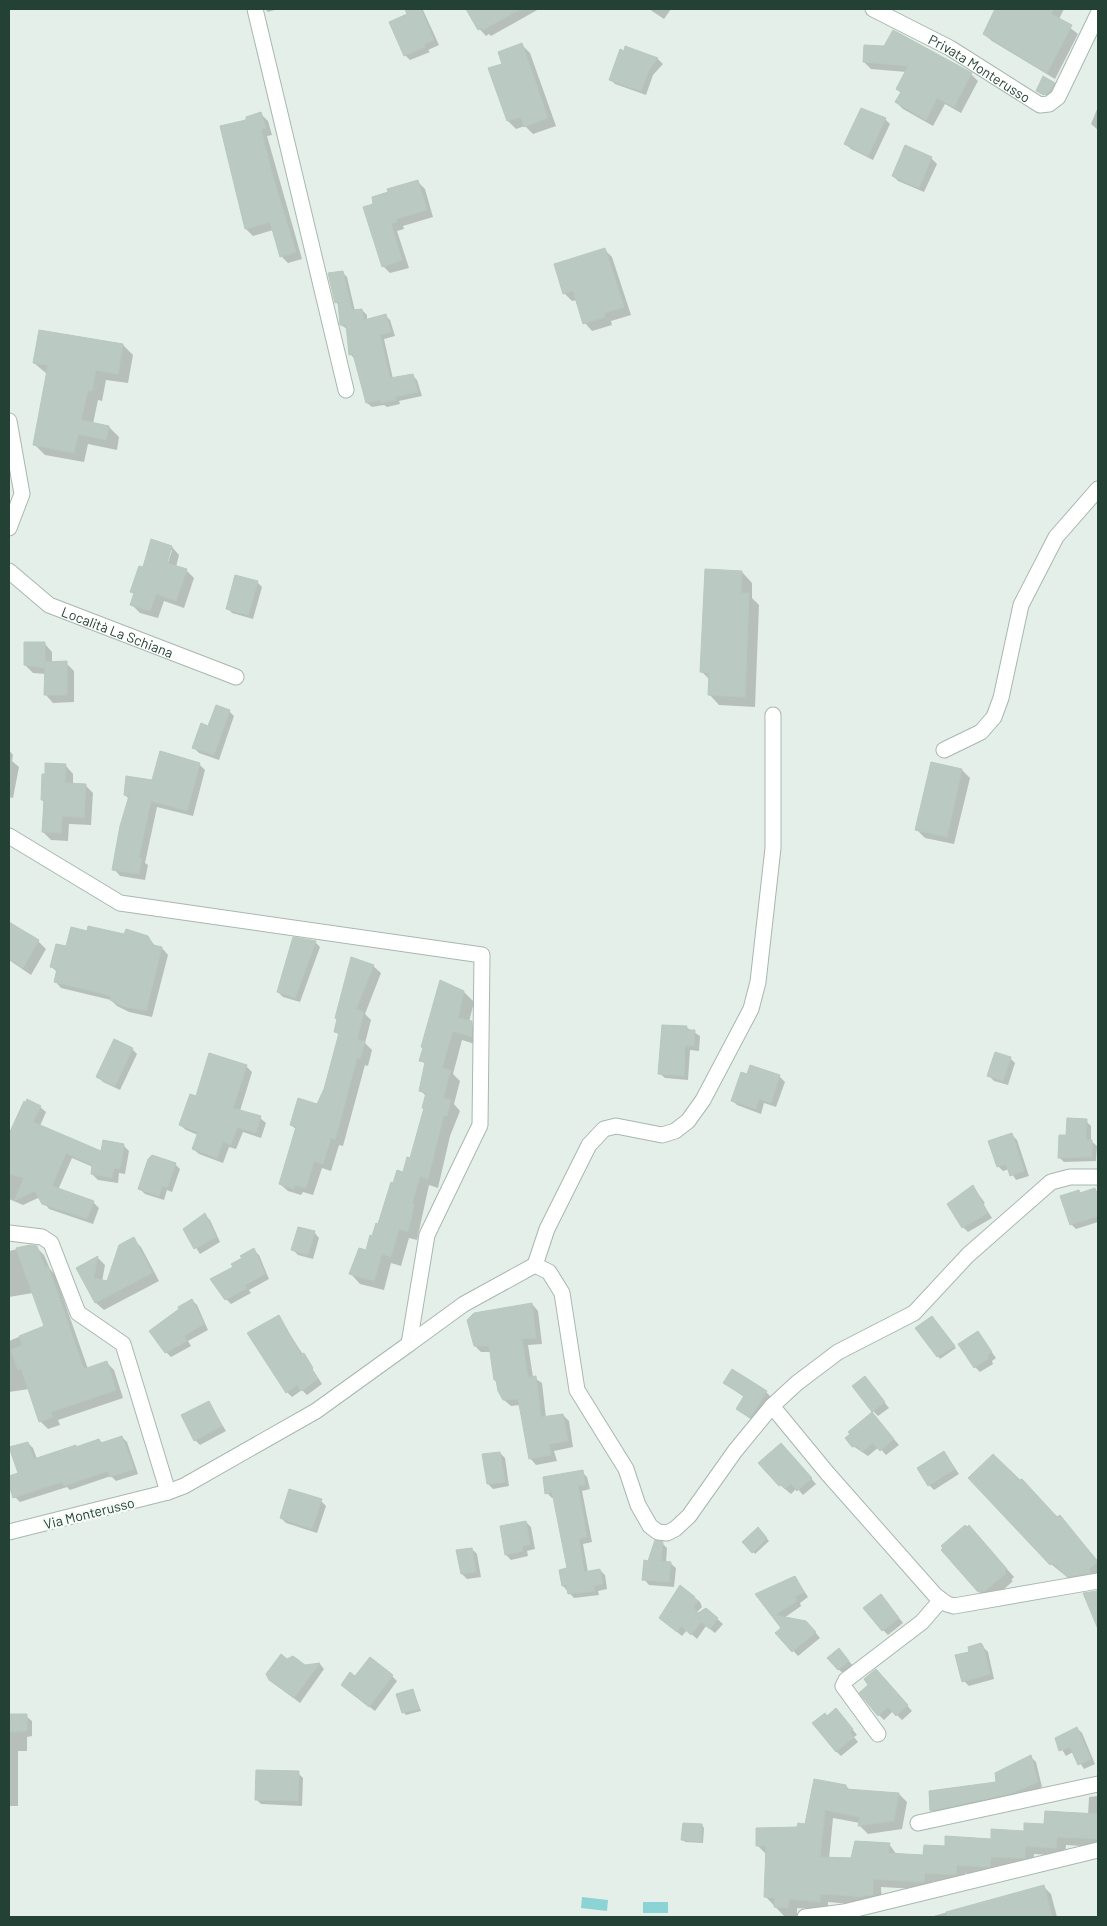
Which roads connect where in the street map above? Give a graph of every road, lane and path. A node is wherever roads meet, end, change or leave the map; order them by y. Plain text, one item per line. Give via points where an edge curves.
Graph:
1 (255, 9) edge
2 (873, 9) edge
3 (1098, 14) edge
4 (346, 390) dead end
5 (9, 421) edge
6 (1098, 488) edge
7 (9, 528) edge
8 (9, 571) edge
9 (236, 677) dead end
10 (773, 715) dead end
11 (944, 750) dead end
12 (9, 836) edge
13 (1098, 1177) edge
14 (9, 1233) edge
15 (534, 1265) junction
16 (409, 1344) junction
17 (772, 1406) junction
18 (168, 1492) junction
19 (9, 1532) edge
20 (1098, 1581) edge
21 (941, 1600) junction
22 (878, 1734) dead end
23 (1098, 1784) edge
24 (918, 1823) dead end
25 (1098, 1850) edge
26 (805, 1917) edge

1 - 4 street
2 - 3 street, Privata Monterusso via 950,48 1040,105 1049,104 1058,97
5 - 7 street via 22,494
6 - 11 street via 1056,537 1021,605 994,717 981,732
8 - 9 street, Località La Schiana via 49,605
10 - 15 street via 774,848 758,982 751,1009 703,1100 688,1121 675,1131 662,1134 616,1126 604,1129 589,1145 547,1229
12 - 16 street via 120,903 482,955 480,1125 427,1235
13 - 17 street via 1070,1177 1051,1182 968,1255 914,1313 838,1352
14 - 18 street via 42,1237 51,1242 78,1313 123,1344
15 - 16 street, Via Monterusso via 464,1304
15 - 17 street via 549,1272 562,1293 576,1390 626,1469 638,1505 650,1526 658,1532 667,1533 675,1529 689,1516
16 - 18 street, Via Monterusso via 316,1411
17 - 21 street
18 - 19 street, Via Monterusso
20 - 21 street via 954,1606
21 - 22 street via 922,1622 846,1680 843,1686
23 - 24 street
25 - 26 street via 844,1912

